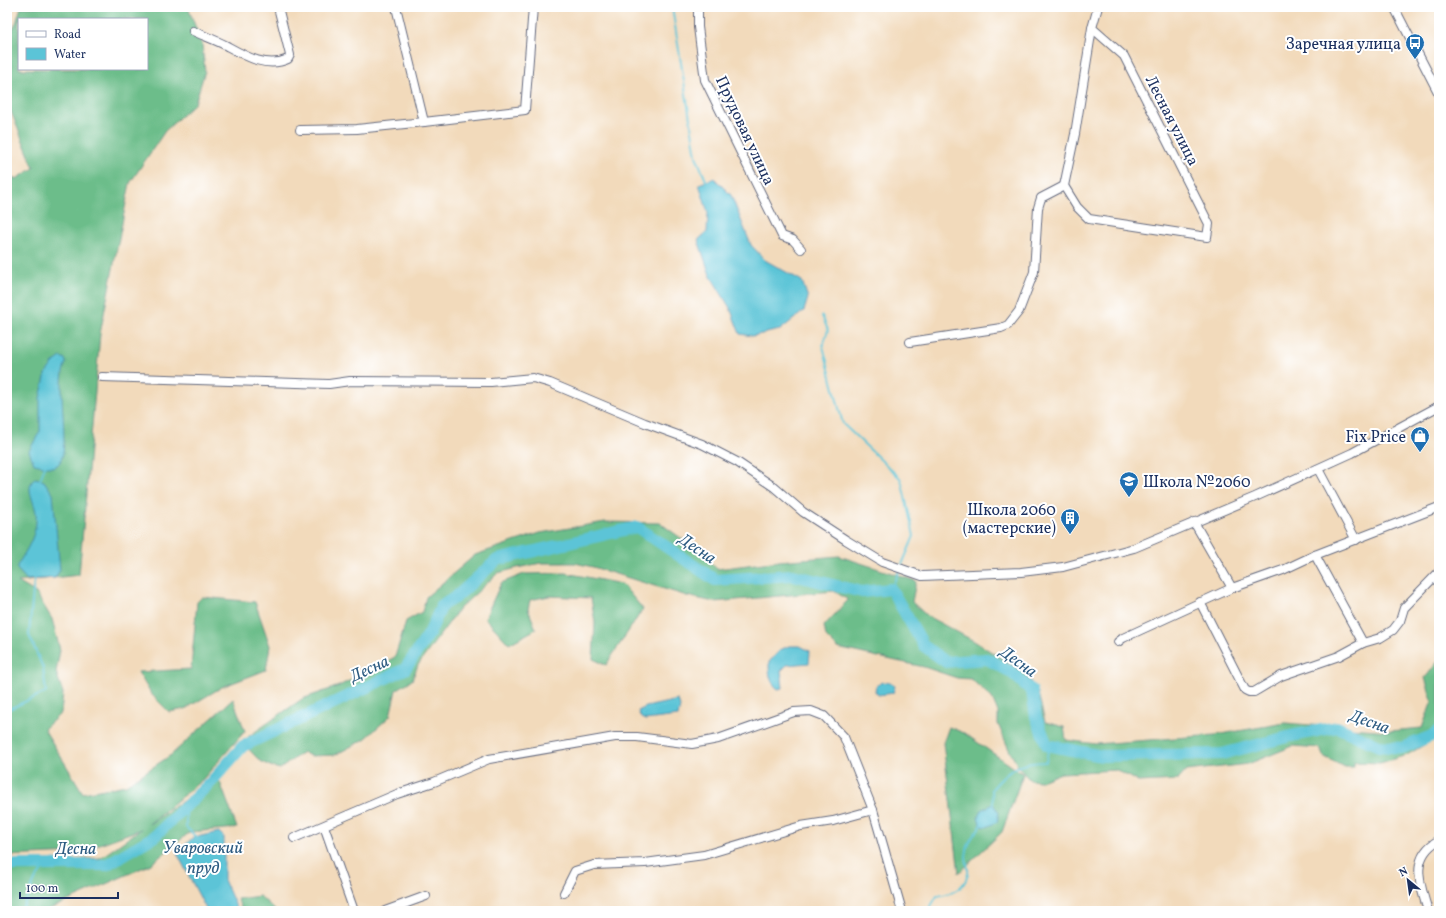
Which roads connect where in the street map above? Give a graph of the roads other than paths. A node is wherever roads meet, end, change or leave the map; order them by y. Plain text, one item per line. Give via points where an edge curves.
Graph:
1 (278, 7) edge
2 (396, 7) edge
3 (533, 7) edge
4 (698, 7) edge
5 (1098, 7) edge
6 (1394, 7) edge
7 (1092, 28) junction
8 (193, 31) dead end
9 (1439, 94) edge
10 (424, 122) junction
11 (300, 130) dead end
12 (1064, 186) junction
13 (802, 250) dead end
14 (910, 342) dead end
15 (102, 377) dead end
16 (1439, 406) edge
17 (1318, 469) junction
18 (1439, 507) edge
19 (1194, 522) junction
20 (1356, 540) junction
21 (1315, 555) junction
22 (1439, 572) edge
23 (1232, 588) junction
24 (1200, 602) junction
25 (1118, 642) dead end
26 (1363, 643) junction
27 (873, 810) junction
28 (324, 826) junction
29 (294, 838) dead end
30 (1439, 840) edge
31 (564, 893) dead end
32 (426, 896) dead end
33 (354, 911) edge
34 (385, 911) edge
35 (902, 911) edge
36 (1428, 911) edge

1 - 8 street via 290,55 282,62 268,63 239,54
2 - 10 street
3 - 10 street via 525,110
4 - 13 street, Прудовая улица via 705,80 782,236 793,240
5 - 7 street
6 - 9 street
7 - 12 street via 1076,134
7 - 12 street, Лесная улица via 1124,56 1209,224 1207,236 1089,219 1077,207
10 - 11 street via 357,129
12 - 14 street via 1041,198 1038,208 1034,272 1019,311 1008,325
15 - 19 street via 329,384 350,381 491,382 533,378 702,444 737,462 774,487 803,512 882,562 922,576 1021,572 1063,567 1134,548
16 - 17 street
17 - 19 street
17 - 20 street
18 - 20 street
19 - 23 street
20 - 21 street
21 - 23 street via 1278,572
21 - 26 street
22 - 26 street via 1404,608 1400,621 1393,630 1380,638
23 - 24 street
24 - 25 street
24 - 26 street via 1245,690 1249,692 1254,692 1281,676 1339,656
27 - 28 street via 844,737 824,716 811,711 794,712 718,739 692,744 615,737 490,759 397,794
27 - 31 street via 833,821 801,826 704,855 645,863 594,865 575,871
27 - 35 street
28 - 29 street
28 - 33 street
30 - 36 street via 1429,846 1422,856 1419,870
32 - 34 street

